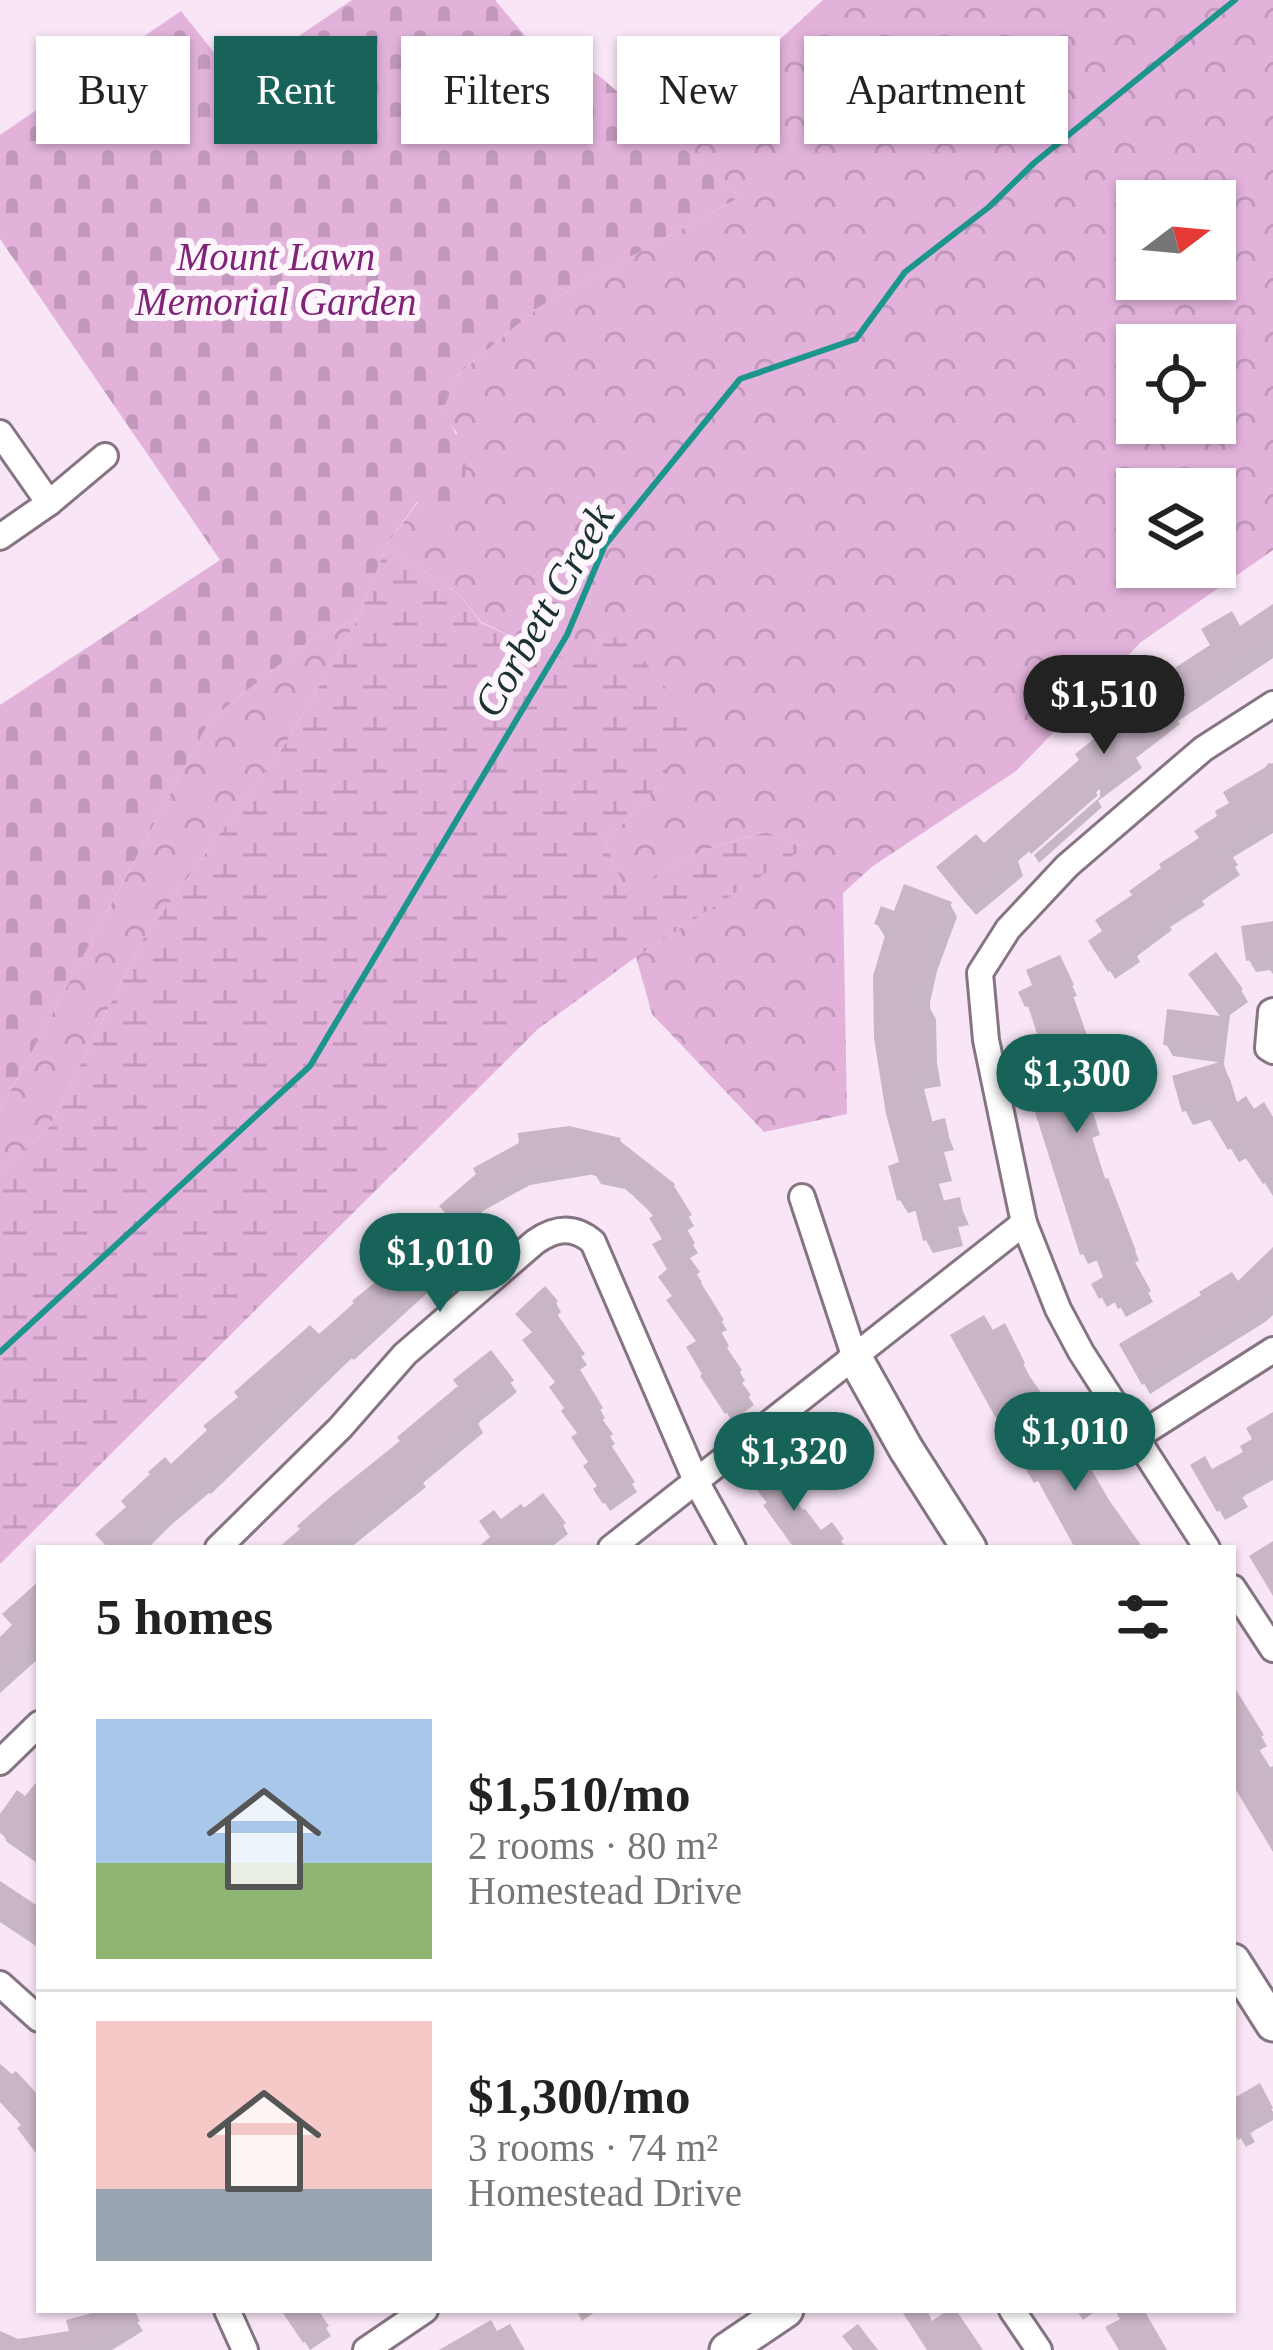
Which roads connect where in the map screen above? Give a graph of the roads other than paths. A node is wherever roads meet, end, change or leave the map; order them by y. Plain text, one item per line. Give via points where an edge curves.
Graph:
1 (0, 433) edge
2 (105, 456) dead end
3 (49, 503) junction
4 (0, 537) edge
5 (1273, 704) edge
6 (1273, 1011) edge
7 (1273, 1052) edge
8 (802, 1197) dead end
9 (1024, 1223) junction
10 (1273, 1350) edge
11 (856, 1358) junction
12 (1135, 1438) junction
13 (697, 1483) junction
14 (221, 1545) edge
15 (615, 1545) edge
16 (731, 1545) edge
17 (967, 1545) edge
18 (1205, 1545) edge
19 (1236, 1593) edge
20 (1273, 1649) edge
21 (36, 1727) edge
22 (0, 1762) edge
23 (1236, 1966) edge
24 (0, 1984) edge
25 (1258, 2004) edge
26 (36, 2016) edge
27 (228, 2313) edge
28 (421, 2313) edge
29 (782, 2313) edge
30 (1014, 2313) edge
31 (245, 2350) edge
32 (366, 2350) edge
33 (728, 2350) edge
34 (1039, 2350) edge

1 - 3 street
2 - 3 street
3 - 4 street
5 - 9 street via 1203,749 1067,866 980,973
6 - 7 street
8 - 11 street
9 - 11 street
9 - 12 street via 1058,1309
10 - 12 street
11 - 13 street
11 - 17 street
12 - 18 street
13 - 14 street via 593,1242 581,1232 550,1232 405,1354
13 - 15 street
13 - 16 street
19 - 20 street
21 - 22 street
23 - 25 street
24 - 26 street
27 - 31 street
28 - 32 street
29 - 33 street
30 - 34 street

